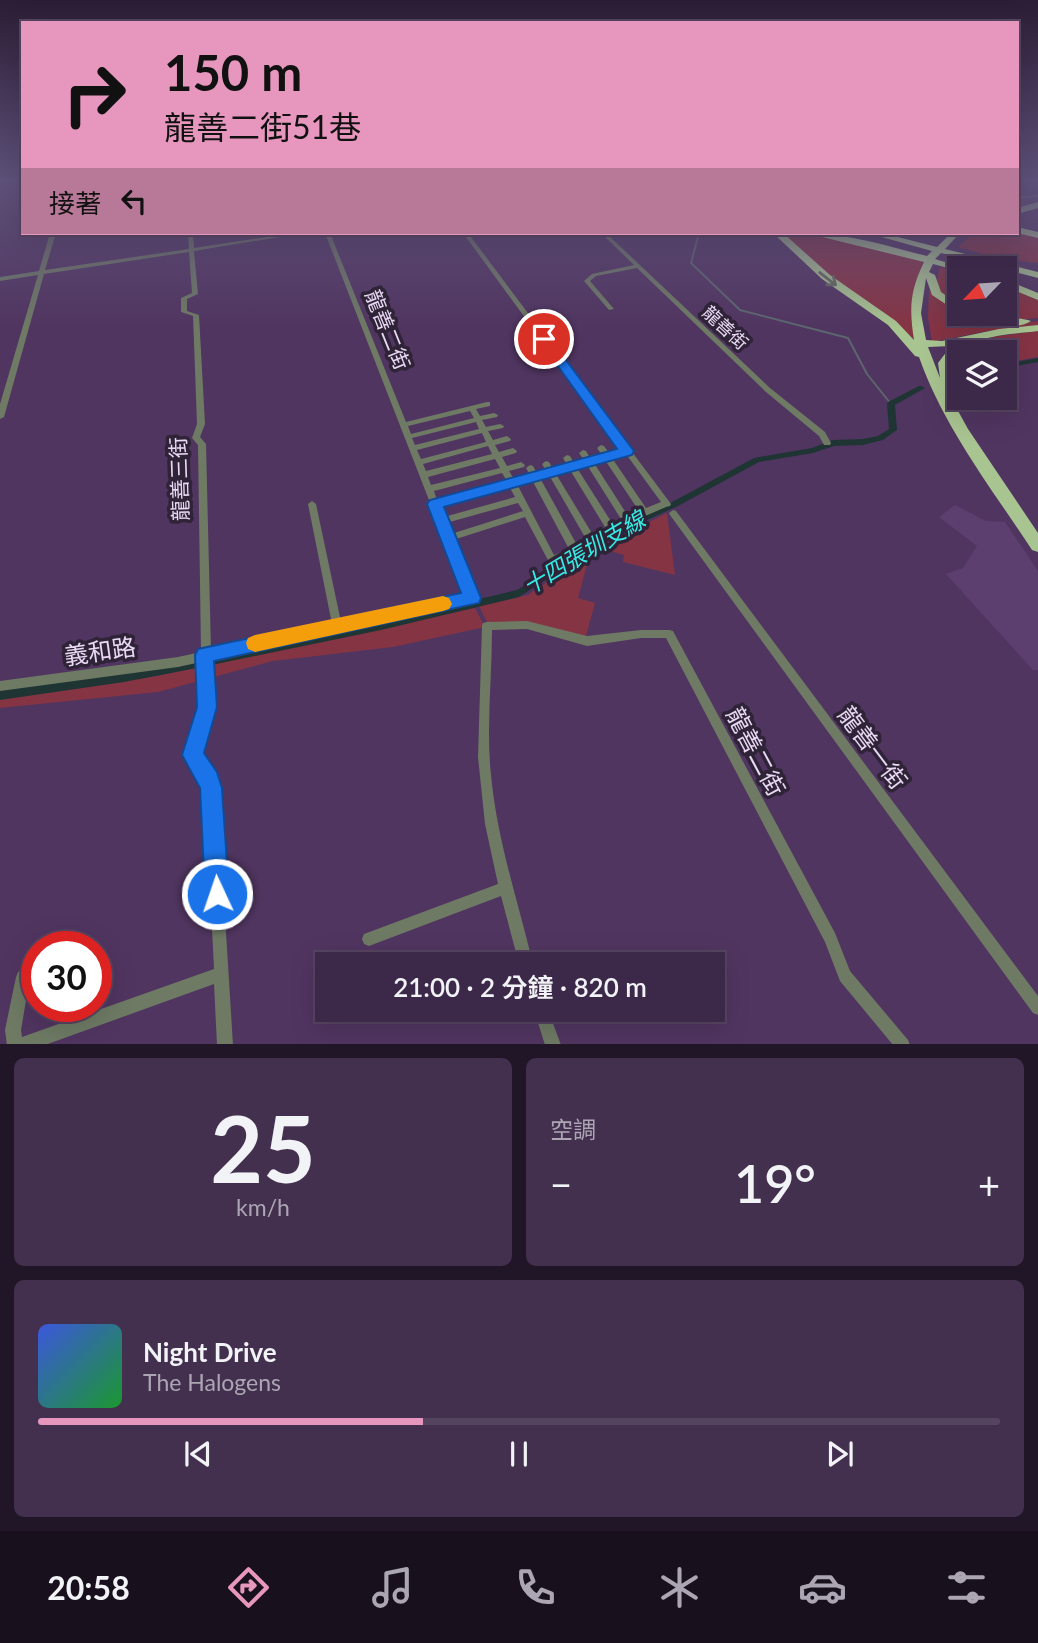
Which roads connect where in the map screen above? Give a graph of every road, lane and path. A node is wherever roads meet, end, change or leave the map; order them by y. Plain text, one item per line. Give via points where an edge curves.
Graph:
1 (1020, 231) edge
2 (52, 235) edge
3 (190, 235) edge
4 (288, 235) edge
5 (328, 235) edge
6 (467, 235) edge
7 (605, 235) edge
8 (780, 235) edge
9 (821, 235) edge
10 (863, 235) edge
11 (878, 235) edge
12 (901, 235) edge
13 (957, 235) edge
14 (1038, 235) edge
15 (916, 247) junction
16 (192, 250) junction
17 (947, 256) edge
18 (947, 256) edge
19 (1017, 262) edge
20 (639, 266) junction
21 (1038, 266) edge
22 (927, 271) junction
23 (1017, 271) edge
24 (43, 272) junction
25 (1017, 275) edge
26 (1038, 275) edge
27 (0, 279) edge
28 (1038, 281) edge
29 (1017, 284) edge
30 (1017, 287) edge
31 (1038, 289) edge
32 (1038, 297) edge
33 (947, 301) edge
34 (611, 309) dead end
35 (1038, 319) edge
36 (1017, 321) edge
37 (1038, 328) edge
38 (1021, 330) junction
39 (974, 340) edge
40 (924, 344) junction
41 (947, 358) edge
42 (925, 362) junction
43 (947, 386) joint
44 (487, 404) dead end
45 (472, 408) junction
46 (962, 410) edge
47 (494, 415) dead end
48 (0, 417) edge
49 (478, 419) junction
50 (404, 425) junction
51 (500, 426) dead end
52 (484, 430) junction
53 (408, 437) junction
54 (507, 439) dead end
55 (491, 443) junction
56 (827, 443) dead end
57 (413, 448) junction
58 (513, 451) dead end
59 (627, 451) junction
60 (604, 452) junction
61 (498, 455) junction
62 (585, 458) junction
63 (418, 462) junction
64 (569, 462) junction
65 (548, 468) junction
66 (505, 469) junction
67 (528, 470) junction
68 (423, 475) junction
69 (512, 483) junction
70 (429, 489) junction
71 (520, 499) junction
72 (312, 504) dead end
73 (435, 504) junction
74 (668, 507) junction
75 (644, 512) junction
76 (528, 513) junction
77 (626, 520) junction
78 (442, 521) junction
79 (610, 528) junction
80 (1038, 529) edge
81 (449, 538) junction
82 (591, 540) junction
83 (1038, 546) edge
84 (575, 551) junction
85 (472, 598) joint
86 (337, 625) junction
87 (204, 657) junction
88 (0, 686) edge
89 (506, 888) junction
90 (369, 939) dead end
91 (523, 952) edge
92 (221, 974) junction
93 (21, 988) edge
94 (1038, 1008) edge
95 (545, 1022) edge
96 (15, 1044) edge
97 (25, 1044) edge
98 (225, 1044) edge
99 (553, 1044) edge
100 (902, 1044) edge

1 - 14 highway
2 - 24 street
3 - 16 street, 龍善三街
4 - 16 street
5 - 50 street, 龍善二街
6 - 59 street, 龍善一街
7 - 20 street, 龍善街
8 -> 42 highway via 826,277 901,330
9 - 15 highway
10 - 15 highway
11 - 15 highway
12 - 15 highway
13 - 22 highway
15 - 17 highway
15 - 18 highway
16 - 24 street
16 - 87 street, 龍善三街 via 195,294 184,298 186,314 196,315 201,424 195,438 202,444
19 - 21 highway
20 - 34 street via 594,275 587,281
20 - 56 street, 龍善街
22 - 33 highway via 936,293
22 - 40 highway
23 - 26 highway
24 - 27 street
24 - 48 street
25 - 28 highway
29 - 31 highway
30 - 32 highway
35 - 36 highway
37 - 38 highway
38 - 39 highway
38 - 40 highway via 981,334 942,345
40 - 42 highway
40 - 43 highway
41 - 43 highway
42 - 83 highway via 954,417
44 - 45 street
45 - 49 street
45 - 50 street
46 - 80 highway
47 - 49 street
49 - 52 street
49 - 53 street
50 - 53 street, 龍善二街
51 - 52 street
52 - 55 street
52 - 57 street
53 - 57 street, 龍善二街
54 - 55 street
55 - 61 street
55 - 63 street
57 - 63 street, 龍善二街
58 - 61 street
59 - 60 street
59 - 74 street, 龍善一街
60 - 62 street
60 - 75 street
61 - 66 street
61 - 68 street
62 - 64 street
62 - 77 street
63 - 68 street, 龍善二街
64 - 65 street
64 - 79 street
65 - 67 street
65 - 82 street
66 - 67 street
66 - 69 street
66 - 70 street
67 - 69 street
67 - 84 street
68 - 70 street, 龍善二街
69 - 71 street
69 - 73 street
70 - 73 street, 龍善二街
71 - 76 street
71 - 78 street
72 - 86 street
73 - 78 street, 龍善二街
74 - 75 street
74 - 94 street, 龍善一街
75 - 77 street
76 - 81 street
76 - 84 street via 552,559
77 - 79 street
78 - 81 street, 龍善二街
79 - 82 street
81 - 85 street, 龍善二街
82 - 84 street
85 - 86 street, 義和路
86 - 87 street, 義和路
87 - 88 street, 義和路
87 - 92 street via 207,707 192,755 211,788
89 - 90 street
89 - 91 street
89 - 100 street, 龍善二街 via 492,838 485,774 487,626 527,625 587,641 669,634 830,938 845,976
92 - 97 street
92 - 98 street
93 - 96 street
95 - 99 street

